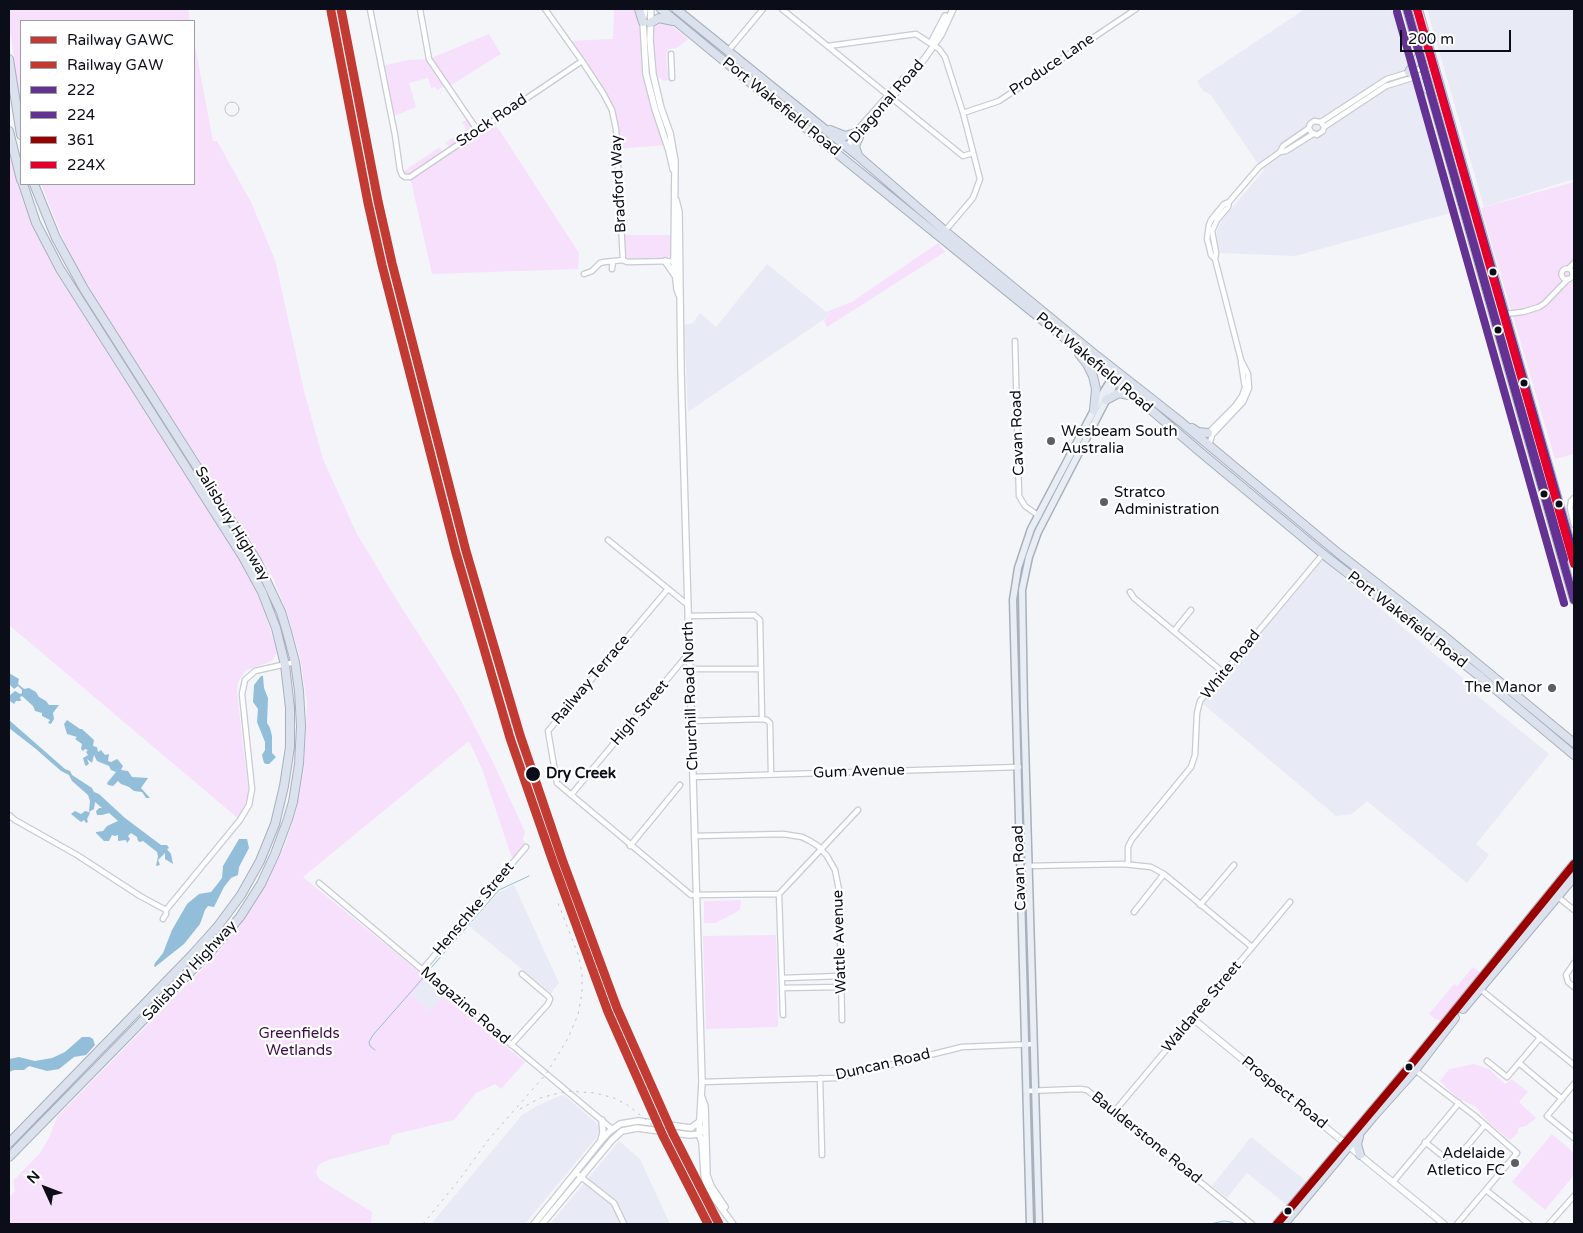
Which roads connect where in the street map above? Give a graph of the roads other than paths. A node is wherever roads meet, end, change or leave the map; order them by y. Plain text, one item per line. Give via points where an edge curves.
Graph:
1 (370, 9) edge
2 (420, 9) edge
3 (546, 9) edge
4 (639, 9) edge
5 (645, 9) edge
6 (651, 9) edge
7 (661, 9) edge
8 (676, 9) edge
9 (763, 9) edge
10 (782, 9) edge
11 (948, 9) edge
12 (953, 9) edge
13 (1136, 9) edge
14 (1407, 9) edge
15 (1418, 9) edge
16 (647, 23) junction
17 (678, 23) junction
18 (932, 45) junction
19 (828, 46) junction
20 (728, 51) junction
21 (671, 54) dead end
22 (1420, 55) junction
23 (9, 59) edge
24 (582, 61) junction
25 (731, 67) junction
26 (1435, 67) junction
27 (1424, 71) junction
28 (1409, 72) junction
29 (1416, 77) junction
30 (672, 78) dead end
31 (763, 80) junction
32 (648, 84) junction
33 (655, 86) junction
34 (1430, 93) junction
35 (766, 96) junction
36 (890, 97) junction
37 (1445, 102) junction
38 (963, 113) junction
39 (1437, 115) junction
40 (809, 118) junction
41 (1321, 122) junction
42 (1324, 127) junction
43 (1309, 128) junction
44 (9, 130) edge
45 (20, 130) edge
46 (478, 131) junction
47 (1313, 134) junction
48 (857, 135) junction
49 (816, 136) junction
50 (847, 148) junction
51 (1280, 152) junction
52 (973, 153) junction
53 (858, 156) junction
54 (20, 176) edge
55 (675, 178) junction
56 (23, 185) edge
57 (34, 185) edge
58 (890, 195) junction
59 (945, 231) junction
60 (623, 260) junction
61 (613, 261) junction
62 (665, 261) junction
63 (677, 261) junction
64 (1574, 264) edge
65 (612, 269) dead end
66 (993, 270) junction
67 (1570, 270) junction
68 (584, 274) dead end
69 (676, 277) junction
70 (1562, 277) junction
71 (1568, 279) junction
72 (1561, 286) junction
73 (1002, 287) junction
74 (679, 295) junction
75 (1488, 297) junction
76 (1505, 314) junction
77 (1050, 325) junction
78 (1498, 331) junction
79 (1015, 342) dead end
80 (1097, 356) junction
81 (1241, 360) junction
82 (1115, 379) junction
83 (1135, 396) junction
84 (1151, 398) junction
85 (1106, 400) junction
86 (1094, 410) junction
87 (1181, 422) junction
88 (1208, 433) junction
89 (1206, 444) junction
90 (1221, 469) junction
91 (1574, 498) edge
92 (1041, 517) junction
93 (1574, 524) edge
94 (1317, 536) junction
95 (608, 540) dead end
96 (1338, 553) junction
97 (1323, 554) junction
98 (1574, 556) edge
99 (668, 589) junction
100 (1130, 592) dead end
101 (1574, 600) edge
102 (688, 605) junction
103 (1191, 610) dead end
104 (688, 616) junction
105 (1174, 631) junction
106 (1444, 636) junction
107 (1014, 643) junction
108 (1022, 643) junction
109 (1438, 644) junction
110 (689, 653) junction
111 (295, 662) junction
112 (285, 665) junction
113 (690, 669) junction
114 (761, 669) junction
115 (1224, 672) junction
116 (1015, 698) junction
117 (1024, 708) junction
118 (762, 719) junction
119 (692, 721) junction
120 (1553, 725) junction
121 (1546, 732) junction
122 (1574, 743) edge
123 (1574, 756) edge
124 (1018, 767) junction
125 (1026, 767) junction
126 (770, 774) junction
127 (693, 776) junction
128 (680, 785) dead end
129 (571, 795) junction
130 (858, 810) dead end
131 (9, 814) edge
132 (695, 836) junction
133 (630, 846) junction
134 (526, 847) dead end
135 (822, 849) junction
136 (1128, 864) junction
137 (1234, 864) dead end
138 (1574, 864) edge
139 (1020, 866) junction
140 (1029, 866) junction
141 (1164, 874) junction
142 (1574, 877) edge
143 (319, 883) dead end
144 (779, 894) junction
145 (1555, 894) junction
146 (696, 896) junction
147 (1290, 902) dead end
148 (1200, 905) junction
149 (166, 910) junction
150 (1574, 910) edge
151 (1134, 912) dead end
152 (163, 919) dead end
153 (1252, 947) junction
154 (1574, 963) edge
155 (422, 970) junction
156 (522, 974) dead end
157 (841, 976) junction
158 (782, 978) junction
159 (841, 987) junction
160 (1478, 987) junction
161 (1574, 987) edge
162 (782, 988) junction
163 (783, 1015) dead end
164 (1192, 1018) junction
165 (842, 1020) dead end
166 (1540, 1038) junction
167 (1034, 1044) junction
168 (511, 1045) junction
169 (1025, 1045) junction
170 (1487, 1061) dead end
171 (1519, 1063) junction
172 (1574, 1065) edge
173 (1413, 1068) junction
174 (820, 1078) junction
175 (702, 1082) junction
176 (1574, 1084) edge
177 (1026, 1091) junction
178 (1036, 1091) junction
179 (702, 1098) junction
180 (1562, 1099) junction
181 (1459, 1103) junction
182 (1114, 1112) junction
183 (602, 1120) junction
184 (700, 1121) junction
185 (1485, 1125) junction
186 (706, 1127) junction
187 (637, 1128) junction
188 (612, 1129) junction
189 (1360, 1133) junction
190 (699, 1134) junction
191 (690, 1135) junction
192 (1574, 1138) edge
193 (600, 1142) junction
194 (1425, 1142) junction
195 (9, 1143) edge
196 (609, 1143) junction
197 (1347, 1144) junction
198 (702, 1148) junction
199 (1462, 1152) dead end
200 (822, 1155) dead end
201 (1360, 1155) junction
202 (9, 1157) edge
203 (1444, 1157) dead end
204 (579, 1175) junction
205 (1393, 1182) junction
206 (1486, 1190) junction
207 (1574, 1198) edge
208 (730, 1218) junction
209 (534, 1224) edge
210 (542, 1224) edge
211 (624, 1224) edge
212 (733, 1224) edge
213 (1030, 1224) edge
214 (1039, 1224) edge
215 (1252, 1224) edge
216 (1277, 1224) edge
217 (1284, 1224) edge
218 (1444, 1224) edge
219 (1457, 1224) edge
220 (1528, 1224) edge
221 (1549, 1224) edge

1 - 46 street, Stock Road via 402,175 410,177
2 - 46 street via 429,59
3 - 24 street, Bradford Way
4 - 16 highway
5 - 16 street, Churchill Road North
6 - 16 street, Churchill Road North
7 - 17 highway, Port Wakefield Road
8 - 20 highway, Port Wakefield Road
9 - 20 street
10 - 19 street
11 - 18 street, Diagonal Road
12 - 18 street, Diagonal Road
13 - 38 street, Produce Lane via 999,101
14 - 22 highway
15 - 26 highway
16 - 17 highway via 659,18
16 - 32 street, Churchill Road North via 644,62
16 - 33 street, Churchill Road North
17 - 25 highway, Port Wakefield Road
18 - 19 street via 916,34
18 - 36 street, Diagonal Road
18 - 38 street via 946,57
19 - 36 street
20 - 25 highway via 726,56
20 - 31 highway, Port Wakefield Road
21 - 30 street
22 - 27 highway
22 - 28 highway
23 - 45 highway
24 - 46 street, Stock Road
24 - 60 street, Bradford Way via 612,110 616,129
25 - 35 highway, Port Wakefield Road
26 - 27 highway
26 - 37 highway
27 - 28 street
27 - 29 street
27 - 34 highway
28 - 41 street via 1386,79
29 - 34 highway
29 - 42 street via 1386,86
31 - 35 highway via 770,90
31 - 40 highway, Port Wakefield Road
32 - 33 street
32 - 55 street, Churchill Road North
33 - 55 street, Churchill Road North via 674,150
34 - 39 highway
35 - 49 highway, Port Wakefield Road
36 - 48 street, Diagonal Road
36 - 52 street via 963,156
37 - 39 highway
37 - 76 highway
38 - 52 street
39 - 75 highway
40 - 48 highway via 840,135
40 - 50 highway, Port Wakefield Road
41 - 42 street
41 - 43 street via 1314,121
42 - 47 street via 1321,133
43 - 47 street
43 - 51 street via 1283,146
44 - 54 highway
47 - 51 street
48 - 50 street, Diagonal Road
48 - 53 highway via 855,146
49 - 50 highway
49 - 58 highway, Port Wakefield Road
50 - 53 highway, Port Wakefield Road
50 - 58 highway via 850,157
51 - 81 street via 1259,167 1229,202 1212,231 1215,259
52 - 59 street via 980,179 973,198
53 - 59 highway, Port Wakefield Road
55 - 63 street, Churchill Road North
56 - 112 highway, Salisbury Highway via 36,223 60,269 243,557 276,628
57 - 111 highway, Salisbury Highway via 56,238 84,289 257,561 281,612
58 - 73 highway, Port Wakefield Road
59 - 66 highway, Port Wakefield Road
60 - 61 street
60 - 62 street
61 - 65 street
61 - 68 street via 600,264
62 - 63 street
62 - 69 street
63 - 69 street, Churchill Road North
63 - 74 street, Churchill Road North
64 - 67 street
66 - 73 highway
66 - 80 highway, Port Wakefield Road
67 - 70 street via 1562,271
67 - 71 street via 1572,277
69 - 74 street, Churchill Road North
70 - 71 street
70 - 72 street
71 - 72 street
72 - 76 street via 1539,307
73 - 77 highway, Port Wakefield Road
74 - 102 street, Churchill Road North
75 - 76 highway via 1498,312
75 - 78 highway
76 - 78 highway
76 - 98 highway
77 - 82 highway, Port Wakefield Road
77 - 86 highway via 1091,370 1096,389
78 - 101 highway
79 - 92 street, Cavan Road via 1019,496 1025,506
80 - 82 highway
80 - 84 highway, Port Wakefield Road
81 - 88 street via 1245,388 1242,396
81 - 89 street via 1248,374 1246,396
82 - 83 highway, Port Wakefield Road
82 - 84 highway
82 - 85 main road, Cavan Road
82 - 86 main road, Cavan Road via 1108,384
83 - 85 highway via 1119,393
83 - 90 highway, Port Wakefield Road
84 - 87 highway, Port Wakefield Road
85 - 92 main road, Cavan Road
86 - 92 main road, Cavan Road
87 - 88 highway via 1196,431
87 - 89 highway, Port Wakefield Road
88 - 89 street
89 - 90 highway via 1202,447
89 - 94 highway, Port Wakefield Road
90 - 97 highway, Port Wakefield Road
91 - 93 street via 1570,508
92 - 107 main road, Cavan Road via 1026,541 1018,568
92 - 108 main road, Cavan Road via 1024,580
94 - 96 highway, Port Wakefield Road
94 - 97 highway via 1323,546
95 - 99 street
96 - 97 highway
96 - 106 highway, Port Wakefield Road
97 - 109 highway, Port Wakefield Road
97 - 115 street, White Road
99 - 102 street
99 - 129 street, Railway Terrace via 548,731 558,783
100 - 105 street
102 - 104 street, Churchill Road North
103 - 105 street
104 - 110 street, Churchill Road North
104 - 114 street via 754,616 760,620
105 - 115 street
106 - 109 highway
106 - 120 highway, Port Wakefield Road
107 - 108 main road
107 - 116 main road, Cavan Road
108 - 117 main road, Cavan Road
109 - 121 highway, Port Wakefield Road
110 - 113 street, Churchill Road North
110 - 129 street, High Street
111 - 112 street
111 - 202 highway, Salisbury Highway via 301,726 296,785 279,846 261,884 214,949
112 - 149 street via 255,671 245,680 242,694 252,789 249,805
112 - 195 highway, Salisbury Highway via 290,747 284,786 260,861 241,895 192,955
113 - 114 street
113 - 119 street, Churchill Road North
114 - 118 street
115 - 136 street, White Road via 1200,701 1192,767 1132,838 1128,847
116 - 117 main road
116 - 124 main road, Cavan Road
117 - 125 main road, Cavan Road
118 - 119 street
118 - 126 street via 770,723
119 - 127 street, Churchill Road North
120 - 121 highway
120 - 122 highway, Port Wakefield Road
121 - 123 highway, Port Wakefield Road
124 - 125 street, Gum Avenue
124 - 126 street, Gum Avenue
124 - 139 main road, Cavan Road
125 - 140 main road, Cavan Road
126 - 127 street, Gum Avenue
127 - 132 street, Churchill Road North
128 - 133 street
129 - 133 street, Railway Terrace
130 - 135 street
131 - 149 street
132 - 135 street via 783,834 802,838
132 - 146 street, Churchill Road North
133 - 146 street, Railway Terrace via 684,891
134 - 155 street, Henschke Street
135 - 144 street
135 - 157 street, Wattle Avenue via 838,879
136 - 140 street
136 - 141 street via 1151,867
137 - 148 street
138 - 145 highway
139 - 140 street
139 - 169 main road, Cavan Road
140 - 167 main road, Cavan Road
141 - 148 street
141 - 151 street
142 - 145 highway
143 - 155 street, Magazine Road
144 - 146 street
144 - 158 street
145 - 150 street
145 - 160 highway
146 - 175 street, Churchill Road North
147 - 153 street, Waldaree Street
148 - 153 street
149 - 152 street
153 - 164 street, Waldaree Street
154 - 161 street via 1566,975
155 - 168 street, Magazine Road
156 - 168 street via 550,999
157 - 158 street
157 - 159 street, Wattle Avenue
158 - 162 street
159 - 162 street
159 - 165 street, Wattle Avenue
160 - 166 street
160 - 173 highway
162 - 163 street
164 - 182 street, Waldaree Street
164 - 197 street, Prospect Road
166 - 171 street
166 - 172 street
167 - 169 street, Duncan Road
167 - 178 main road, Cavan Road
168 - 183 street, Magazine Road
169 - 174 street, Duncan Road via 962,1047 841,1077
169 - 177 main road, Cavan Road
170 - 171 street via 1507,1077
171 - 180 street
173 - 181 street
173 - 189 highway
173 - 197 highway
174 - 175 street, Duncan Road
174 - 200 street
175 - 179 street, Churchill Road North
176 - 180 street
177 - 178 street, Baulderstone Road
177 - 213 main road, Cavan Road
178 - 182 street, Baulderstone Road via 1084,1089
178 - 214 main road, Cavan Road
179 - 184 street, Churchill Road North
179 - 186 street, Churchill Road North
180 - 192 street via 1547,1116
181 - 185 street
181 - 194 street
182 - 215 street, Baulderstone Road
183 - 188 street, Magazine Road
183 - 193 street
184 - 188 street via 691,1128 630,1121
184 - 190 street, Churchill Road North
185 - 199 street
185 - 206 street via 1517,1153
186 - 190 street
186 - 208 street, Churchill Road North via 708,1179
187 - 188 street
187 - 191 street
187 - 196 street via 622,1131
188 - 193 street
188 - 196 street
189 - 197 highway
189 - 201 highway via 1357,1142
190 - 191 street
190 - 198 street, Churchill Road North
191 - 198 street
193 - 204 street
194 - 203 street
194 - 205 street
196 - 204 street
197 - 201 street, Prospect Road
197 - 216 highway
197 - 217 highway
198 - 208 street, Churchill Road North via 706,1187
201 - 205 street, Prospect Road
204 - 209 street
204 - 210 street
204 - 211 street via 614,1203
205 - 218 street, Prospect Road
206 - 219 street
206 - 220 street
207 - 221 street
208 - 212 street, Churchill Road North

